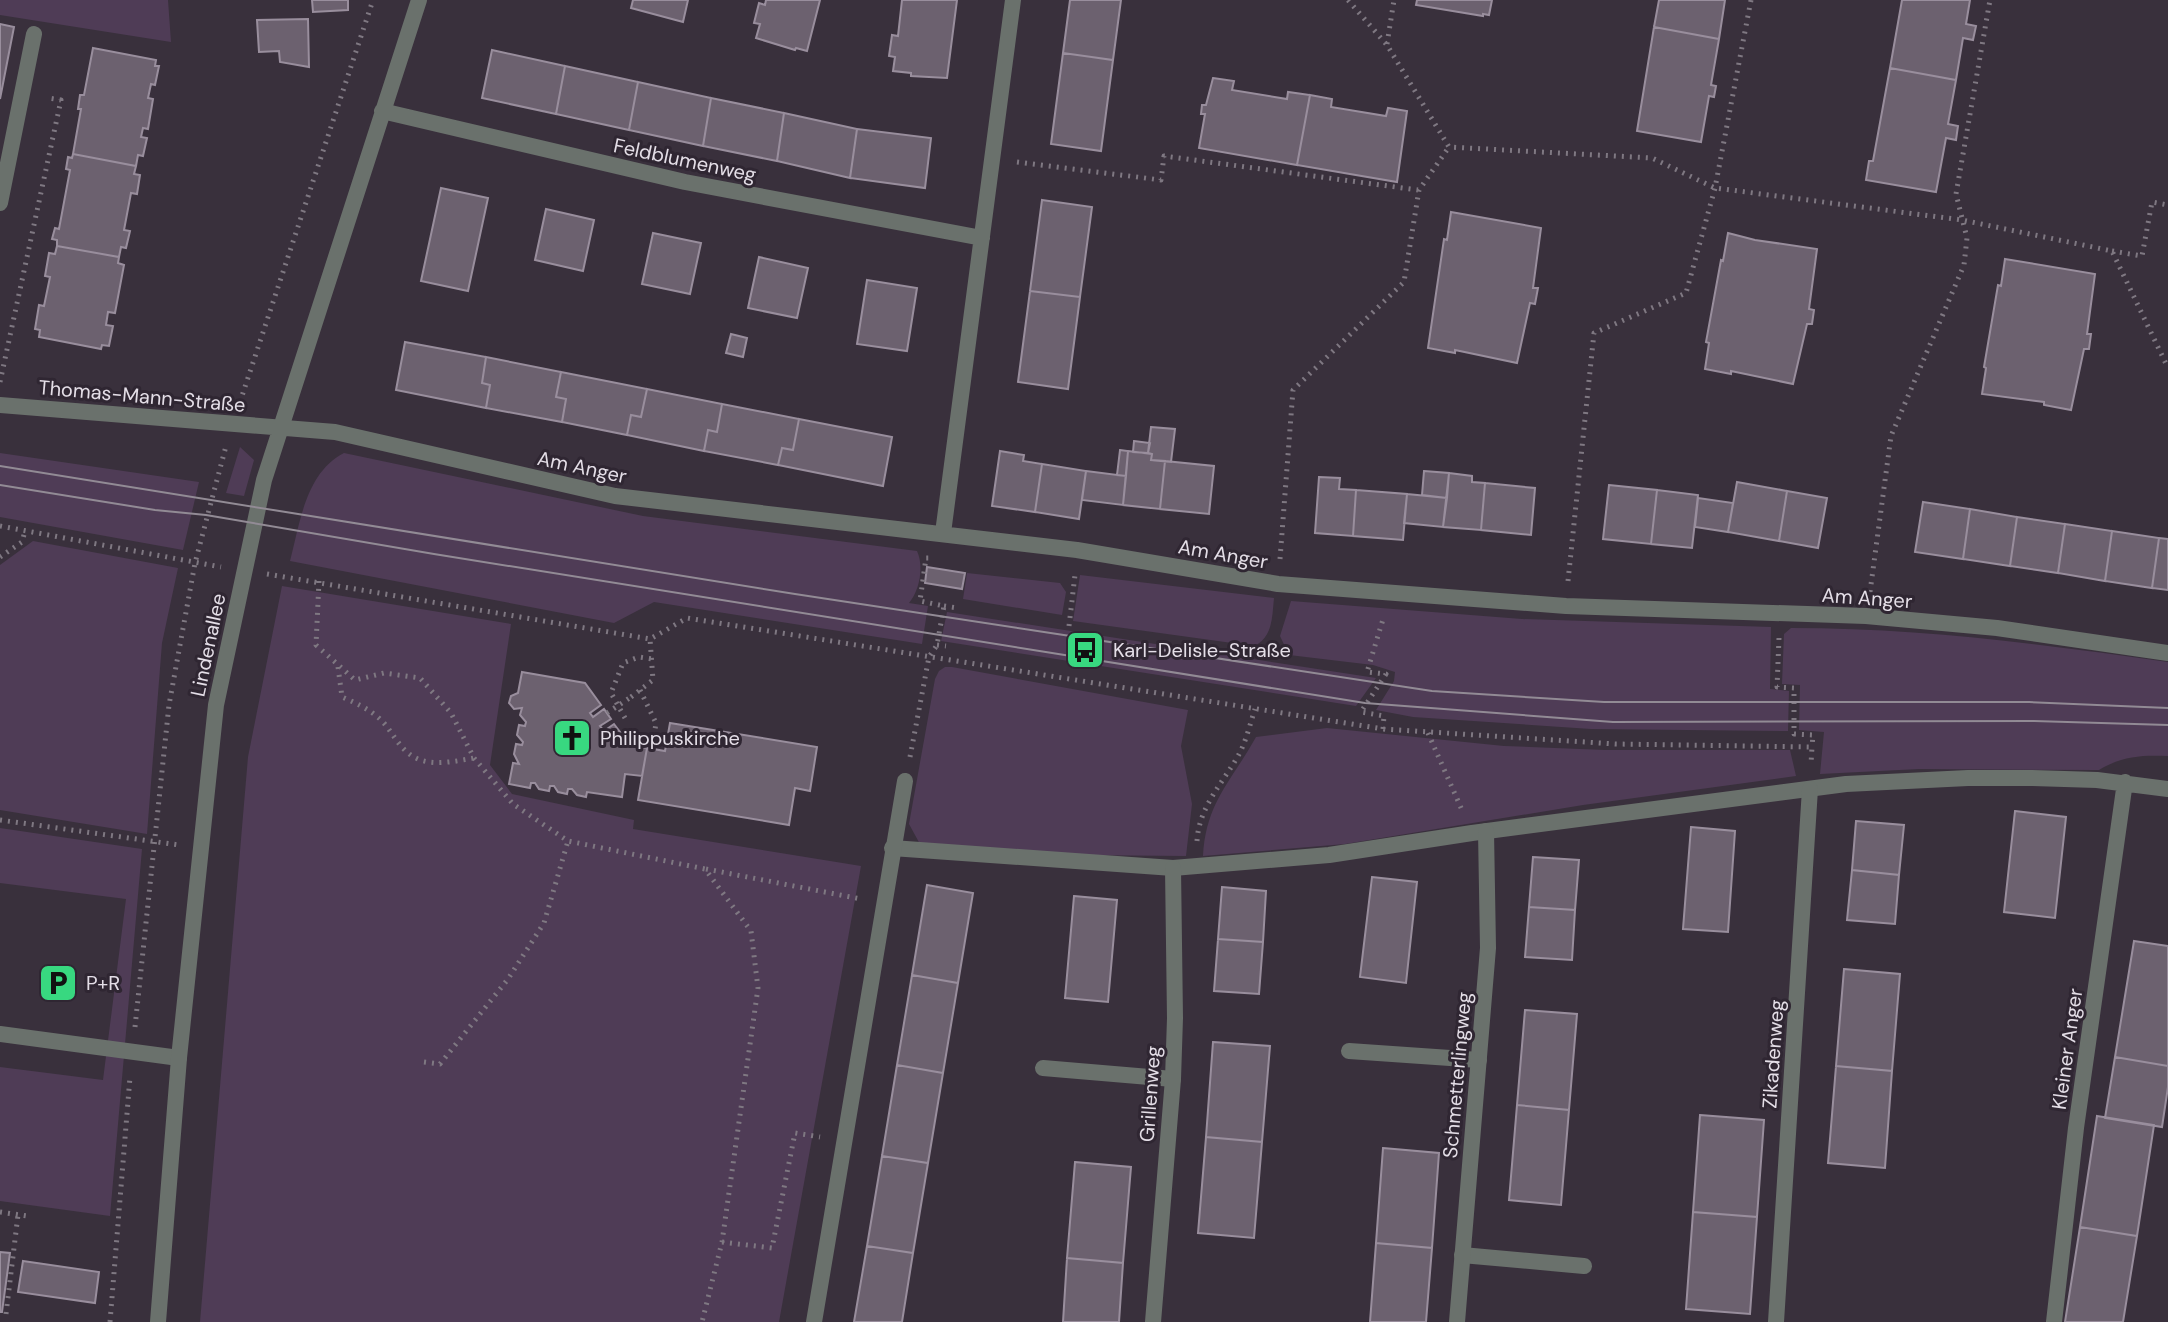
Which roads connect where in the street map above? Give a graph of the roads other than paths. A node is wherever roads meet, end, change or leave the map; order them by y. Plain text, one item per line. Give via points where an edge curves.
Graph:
1 (419, 0) edge
2 (1013, 0) edge
3 (34, 34) dead end
4 (382, 111) junction
5 (0, 203) edge
6 (982, 238) junction
7 (0, 405) edge
8 (281, 426) junction
9 (943, 533) junction
10 (2168, 653) edge
11 (905, 781) road end
12 (2125, 782) junction
13 (1810, 789) junction
14 (2168, 789) edge
15 (1479, 832) junction
16 (892, 848) junction
17 (1173, 868) junction
18 (0, 1034) edge
19 (1349, 1051) dead end
20 (179, 1058) junction
21 (1479, 1060) junction
22 (1043, 1068) dead end
23 (1173, 1079) junction
24 (1462, 1255) junction
25 (1584, 1266) dead end
26 (158, 1322) edge
27 (814, 1322) edge
28 (1153, 1322) edge
29 (1457, 1322) edge
30 (1776, 1322) edge
31 (2054, 1322) edge

1 - 4 street, Lindenallee
2 - 6 street
3 - 5 street
4 - 6 street, Feldblumenweg via 685,182
4 - 8 street, Lindenallee
6 - 9 street
7 - 8 street, Thomas-Mann-Straße
8 - 9 street, Am Anger via 335,432 615,496
8 - 20 street, Lindenallee via 257,506 216,705
9 - 10 street, Am Anger via 1278,584 1566,606 1866,616 1997,628
11 - 16 street
12 - 13 street via 1968,778
12 - 14 street
12 - 31 street, Kleiner Anger
13 - 15 street
13 - 30 street, Zikadenweg
15 - 17 street via 1329,855
15 - 21 street, Schmetterlingweg via 1488,948
16 - 17 street
16 - 27 street
17 - 23 street, Grillenweg
18 - 20 street
19 - 21 street
20 - 26 street, Lindenallee
21 - 24 street, Schmetterlingweg
22 - 23 street
23 - 28 street, Grillenweg
24 - 25 street
24 - 29 street, Schmetterlingweg

